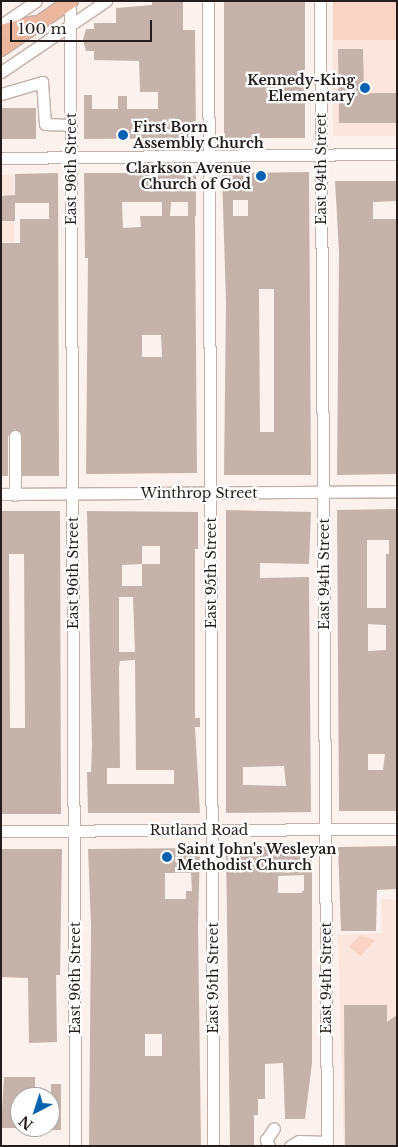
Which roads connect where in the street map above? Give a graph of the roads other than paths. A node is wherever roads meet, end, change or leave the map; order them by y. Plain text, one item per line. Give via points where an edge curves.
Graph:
1 (36, 1) edge
2 (106, 1) edge
3 (208, 1) edge
4 (320, 1) edge
5 (70, 2) edge
6 (44, 20) junction
7 (1, 25) edge
8 (70, 25) junction
9 (1, 32) edge
10 (1, 49) edge
11 (1, 72) edge
12 (2, 94) edge
13 (70, 125) junction
14 (397, 154) edge
15 (321, 155) junction
16 (209, 156) junction
17 (1, 158) edge
18 (70, 158) junction
19 (15, 436) dead end
20 (323, 492) junction
21 (397, 492) edge
22 (211, 493) junction
23 (1, 494) edge
24 (72, 494) junction
25 (15, 495) junction
26 (325, 829) junction
27 (397, 829) edge
28 (213, 830) junction
29 (75, 831) junction
30 (1, 832) edge
31 (274, 1128) dead end
32 (327, 1144) edge
33 (75, 1146) edge
34 (213, 1146) edge
35 (269, 1146) edge
36 (290, 1146) edge

1 - 7 street
2 - 8 street
3 - 16 street, East 95th Street
4 - 15 street, East 94th Street
5 - 6 main road
5 - 8 street, East 96th Street
6 - 9 main road
6 - 10 main road
8 - 11 street
8 - 13 street, East 96th Street
12 - 13 street via 42,82 45,124
13 - 18 street, East 96th Street
14 - 15 street
15 - 16 street
15 - 20 street, East 94th Street
16 - 18 street
16 - 22 street, East 95th Street
17 - 18 street
18 - 24 street, East 96th Street
19 - 25 street
20 - 21 street, Winthrop Street
20 - 22 street, Winthrop Street
20 - 26 street, East 94th Street
22 - 24 street, Winthrop Street
22 - 28 street, East 95th Street
23 - 25 street, Winthrop Street
24 - 25 street, Winthrop Street
24 - 29 street, East 96th Street
26 - 27 street, Rutland Road
26 - 28 street, Rutland Road
26 - 32 street, East 94th Street
28 - 29 street, Rutland Road
28 - 34 street, East 95th Street
29 - 30 street, Rutland Road
29 - 33 street, East 96th Street
31 - 35 street via 266,1140
32 - 36 street via 299,1140

